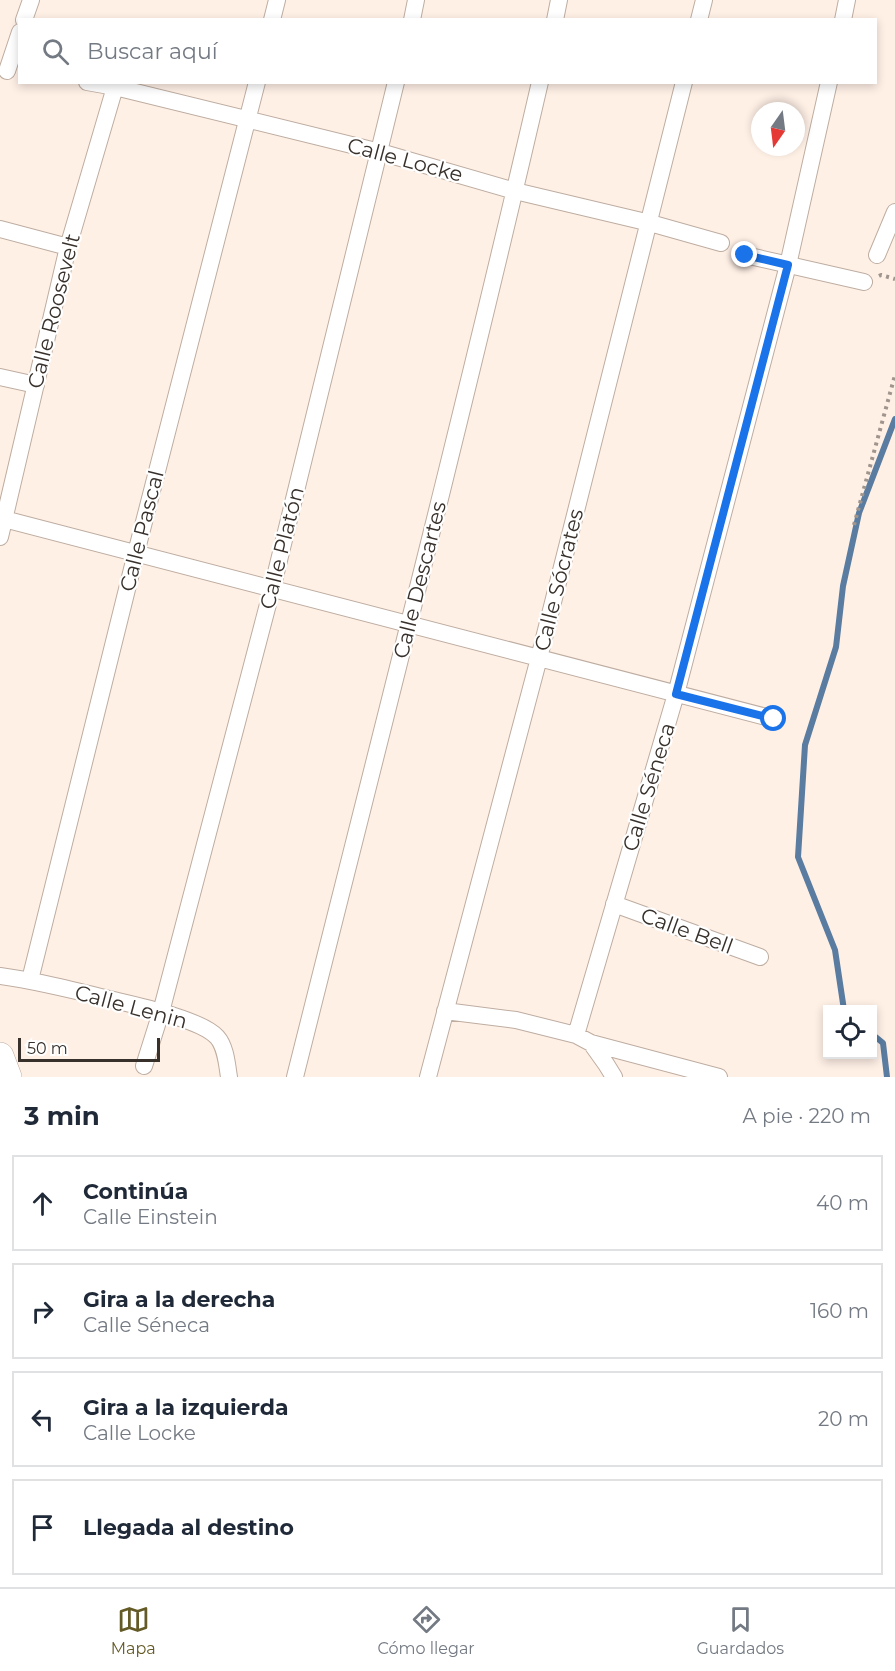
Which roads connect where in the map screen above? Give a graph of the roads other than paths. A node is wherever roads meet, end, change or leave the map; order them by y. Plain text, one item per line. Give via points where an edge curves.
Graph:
1 (31, 0) edge
2 (277, 0) edge
3 (416, 0) edge
4 (559, 0) edge
5 (704, 0) edge
6 (847, 0) edge
7 (25, 18) edge
8 (272, 18) edge
9 (412, 18) edge
10 (555, 18) edge
11 (700, 18) edge
12 (843, 18) edge
13 (18, 39) edge
14 (9, 71) edge
15 (98, 84) edge
16 (256, 84) edge
17 (396, 84) edge
18 (540, 84) edge
19 (684, 84) edge
20 (829, 84) edge
21 (115, 87) junction
22 (247, 119) junction
23 (380, 152) junction
24 (515, 190) junction
25 (895, 212) edge
26 (650, 223) junction
27 (0, 229) edge
28 (721, 243) dead end
29 (68, 247) junction
30 (745, 255) dead end
31 (877, 255) dead end
32 (788, 265) junction
33 (864, 282) dead end
34 (0, 377) edge
35 (36, 385) junction
36 (2, 519) edge
37 (0, 537) edge
38 (136, 554) junction
39 (272, 589) junction
40 (409, 624) junction
41 (539, 658) junction
42 (676, 694) junction
43 (774, 719) dead end
44 (614, 904) junction
45 (760, 957) dead end
46 (0, 976) edge
47 (30, 980) junction
48 (445, 1011) junction
49 (161, 1012) junction
50 (576, 1035) junction
51 (591, 1044) junction
52 (0, 1056) edge
53 (144, 1066) dead end
54 (8, 1077) edge
55 (229, 1077) edge
56 (295, 1077) edge
57 (428, 1077) edge
58 (614, 1077) edge
59 (719, 1077) edge

1 - 7 street
2 - 8 street
3 - 9 street
4 - 10 street
5 - 11 street
6 - 12 street
13 - 14 street
15 - 21 street, Calle Locke
16 - 22 street, Calle Pascal
17 - 23 street, Calle Platón
18 - 24 street, Calle Descartes
19 - 26 street, Calle Sócrates
20 - 32 street, Calle Séneca
21 - 22 street, Calle Locke
21 - 29 street, Calle Roosevelt
22 - 23 street, Calle Locke
22 - 38 street, Calle Pascal
23 - 24 street, Calle Locke
23 - 39 street, Calle Platón
24 - 26 street, Calle Locke
24 - 40 street, Calle Descartes
25 - 31 street
26 - 28 street, Calle Locke
26 - 41 street, Calle Sócrates
27 - 29 street
29 - 35 street, Calle Roosevelt
30 - 32 street
32 - 33 street
32 - 42 street, Calle Séneca
34 - 35 street
35 - 36 street, Calle Roosevelt
36 - 37 street, Calle Roosevelt
36 - 38 street
38 - 39 street
38 - 47 street, Calle Pascal
39 - 40 street
39 - 49 street, Calle Platón
40 - 41 street
40 - 56 street, Calle Descartes
41 - 42 street
41 - 48 street, Calle Sócrates
42 - 43 street
42 - 44 street, Calle Séneca
44 - 45 street, Calle Bell
44 - 50 street, Calle Séneca
46 - 47 street, Calle Lenin
47 - 49 street, Calle Lenin
48 - 50 street via 516,1020
48 - 57 street, Calle Sócrates
49 - 53 street, Calle Platón
49 - 55 street, Calle Lenin via 207,1029 219,1038
50 - 51 street
51 - 58 street
51 - 59 street
52 - 54 main road

